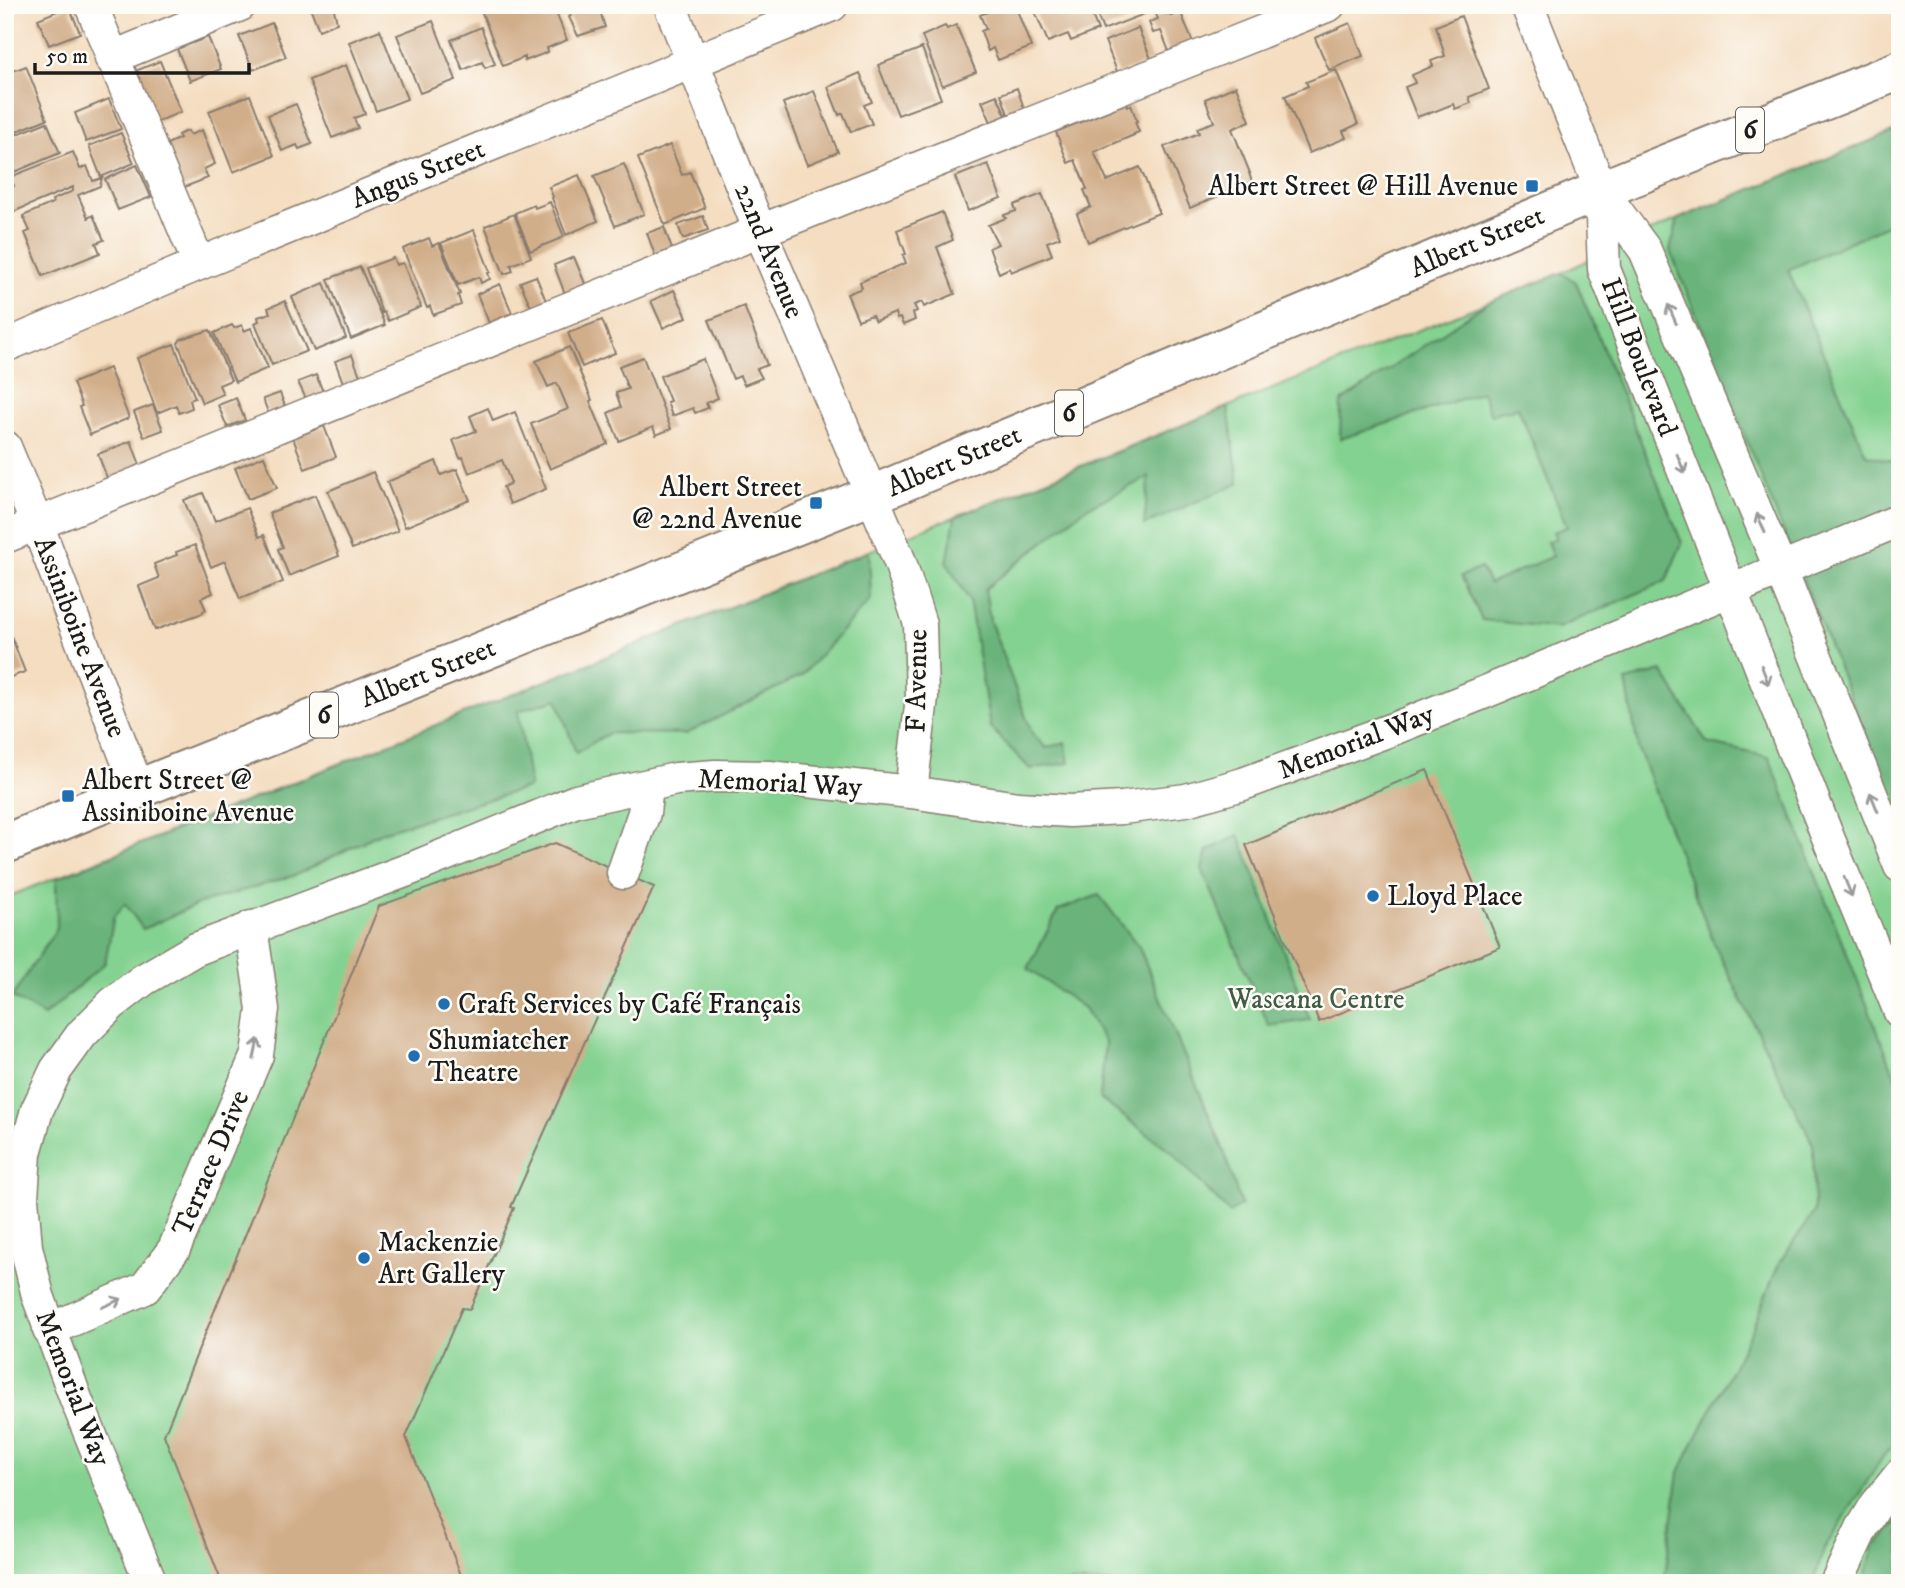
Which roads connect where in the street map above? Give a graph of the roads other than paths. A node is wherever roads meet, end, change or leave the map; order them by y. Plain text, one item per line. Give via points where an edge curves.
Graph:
1 (91, 5) edge
2 (240, 5) edge
3 (670, 5) edge
4 (832, 5) edge
5 (1329, 5) edge
6 (1527, 5) edge
7 (111, 58) junction
8 (693, 61) junction
9 (1900, 70) edge
10 (1601, 190) junction
11 (760, 231) junction
12 (199, 264) junction
13 (5, 346) edge
14 (5, 447) edge
15 (872, 495) junction
16 (1900, 520) edge
17 (37, 524) junction
18 (5, 537) edge
19 (1781, 570) junction
20 (1731, 590) junction
21 (647, 786) junction
22 (138, 789) junction
23 (911, 792) junction
24 (5, 844) edge
25 (1900, 866) edge
26 (623, 873) dead end
27 (251, 927) junction
28 (1900, 1012) edge
29 (49, 1330) junction
30 (1900, 1475) edge
31 (150, 1583) edge
32 (1836, 1583) edge

1 - 7 street
2 - 7 street
3 - 8 street, 22nd Avenue
4 - 8 street, Angus Street
5 - 11 street
6 - 10 street
7 - 12 street
8 - 11 street, 22nd Avenue
8 - 12 street, Angus Street
9 - 10 main road, Albert Street / 6
10 - 15 main road, Albert Street / 6
19 -> 10 street, Hill Boulevard via 1645,250
10 -> 20 street, Hill Boulevard via 1604,269
11 - 15 street, 22nd Avenue
11 - 17 street
12 - 13 street, Angus Street
14 - 17 street, Assiniboine Avenue
15 - 22 main road, Albert Street / 6
15 - 23 street, F Avenue via 920,624 922,697
16 - 19 street, Memorial Way
17 - 18 street
17 - 22 street, Assiniboine Avenue
19 - 20 street, Memorial Way
25 -> 19 street, Hill Boulevard
20 - 23 street, Memorial Way via 1393,729 1244,784 1186,800 1069,811
20 -> 28 street, Hill Boulevard
21 - 23 street, Memorial Way via 702,777 769,777
21 - 26 street via 644,813
21 - 27 street, Memorial Way via 576,801 413,868
22 - 24 main road, Albert Street / 6
29 -> 27 street, Terrace Drive via 145,1288 174,1249 257,1055 262,1009
27 - 29 street, Memorial Way via 196,949 143,980 82,1034 56,1070 37,1110 25,1153 22,1198 26,1247
29 - 31 street, Memorial Way
30 - 32 street via 1862,1528

